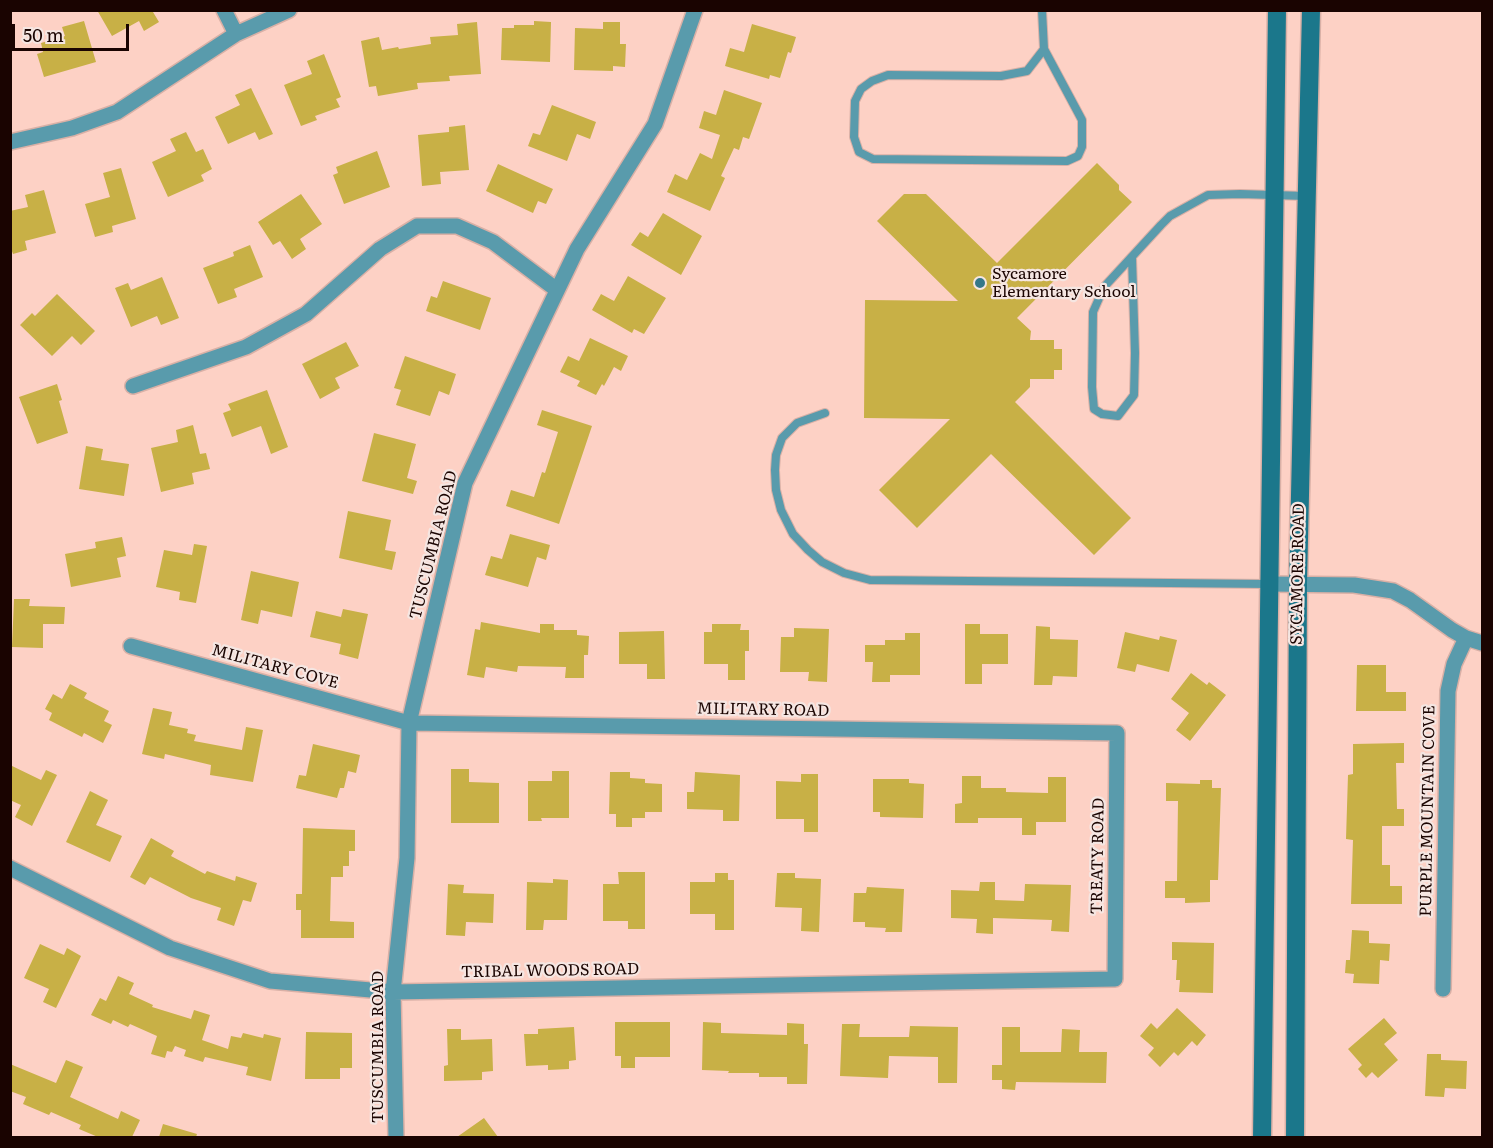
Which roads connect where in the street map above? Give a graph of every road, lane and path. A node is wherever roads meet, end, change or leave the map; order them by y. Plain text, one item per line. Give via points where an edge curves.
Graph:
1 (224, 10) edge
2 (289, 10) edge
3 (695, 10) edge
4 (1042, 10) edge
5 (1277, 10) edge
6 (1311, 10) edge
7 (236, 34) junction
8 (1044, 49) junction
9 (10, 142) edge
10 (1274, 196) junction
11 (1308, 196) junction
12 (1132, 257) junction
13 (557, 290) junction
14 (134, 386) dead end
15 (825, 413) dead end
16 (1298, 583) junction
17 (1269, 584) junction
18 (1466, 638) junction
19 (1482, 643) edge
20 (131, 646) dead end
21 (409, 723) junction
22 (1117, 733) joint
23 (10, 868) edge
24 (1115, 979) joint
25 (1443, 989) dead end
26 (393, 992) junction
27 (396, 1137) edge
28 (1262, 1137) edge
29 (1295, 1137) edge

1 - 7 street
2 - 7 street
3 - 13 street, TUSCUMBIA ROAD via 655,124 577,249
4 - 8 lane
5 - 10 street, SYCAMORE ROAD
6 - 11 street, SYCAMORE ROAD
7 - 9 street via 117,112 72,128
8 - 8 lane via 1082,120 1078,156 1067,161 873,159 859,152 854,137 855,101 872,81 888,75 1000,76 1027,71
10 - 11 lane
10 - 12 lane via 1208,195 1170,216
10 - 17 street, SYCAMORE ROAD
11 - 16 street, SYCAMORE ROAD
12 - 12 lane via 1104,287 1093,312 1092,387 1094,409 1102,414 1118,416 1134,395
13 - 14 street via 493,242 458,226 417,226 380,249 306,314 246,347
13 - 21 street, TUSCUMBIA ROAD via 465,483
15 - 17 lane via 797,423 782,438 776,455 776,490 793,534 822,562 844,573 870,580
16 - 17 street
16 - 18 street via 1394,591
16 - 29 street, SYCAMORE ROAD
17 - 28 street, SYCAMORE ROAD
18 - 19 street
18 - 25 street, PURPLE MOUNTAIN COVE via 1454,664 1448,691
20 - 21 street, MILITARY COVE
21 - 22 street, MILITARY ROAD
21 - 26 street, TUSCUMBIA ROAD via 407,858
22 - 24 street, TREATY ROAD
23 - 26 street, TRIBAL WOODS ROAD via 170,948 270,981
24 - 26 street, TRIBAL WOODS ROAD
26 - 27 street, TUSCUMBIA ROAD

